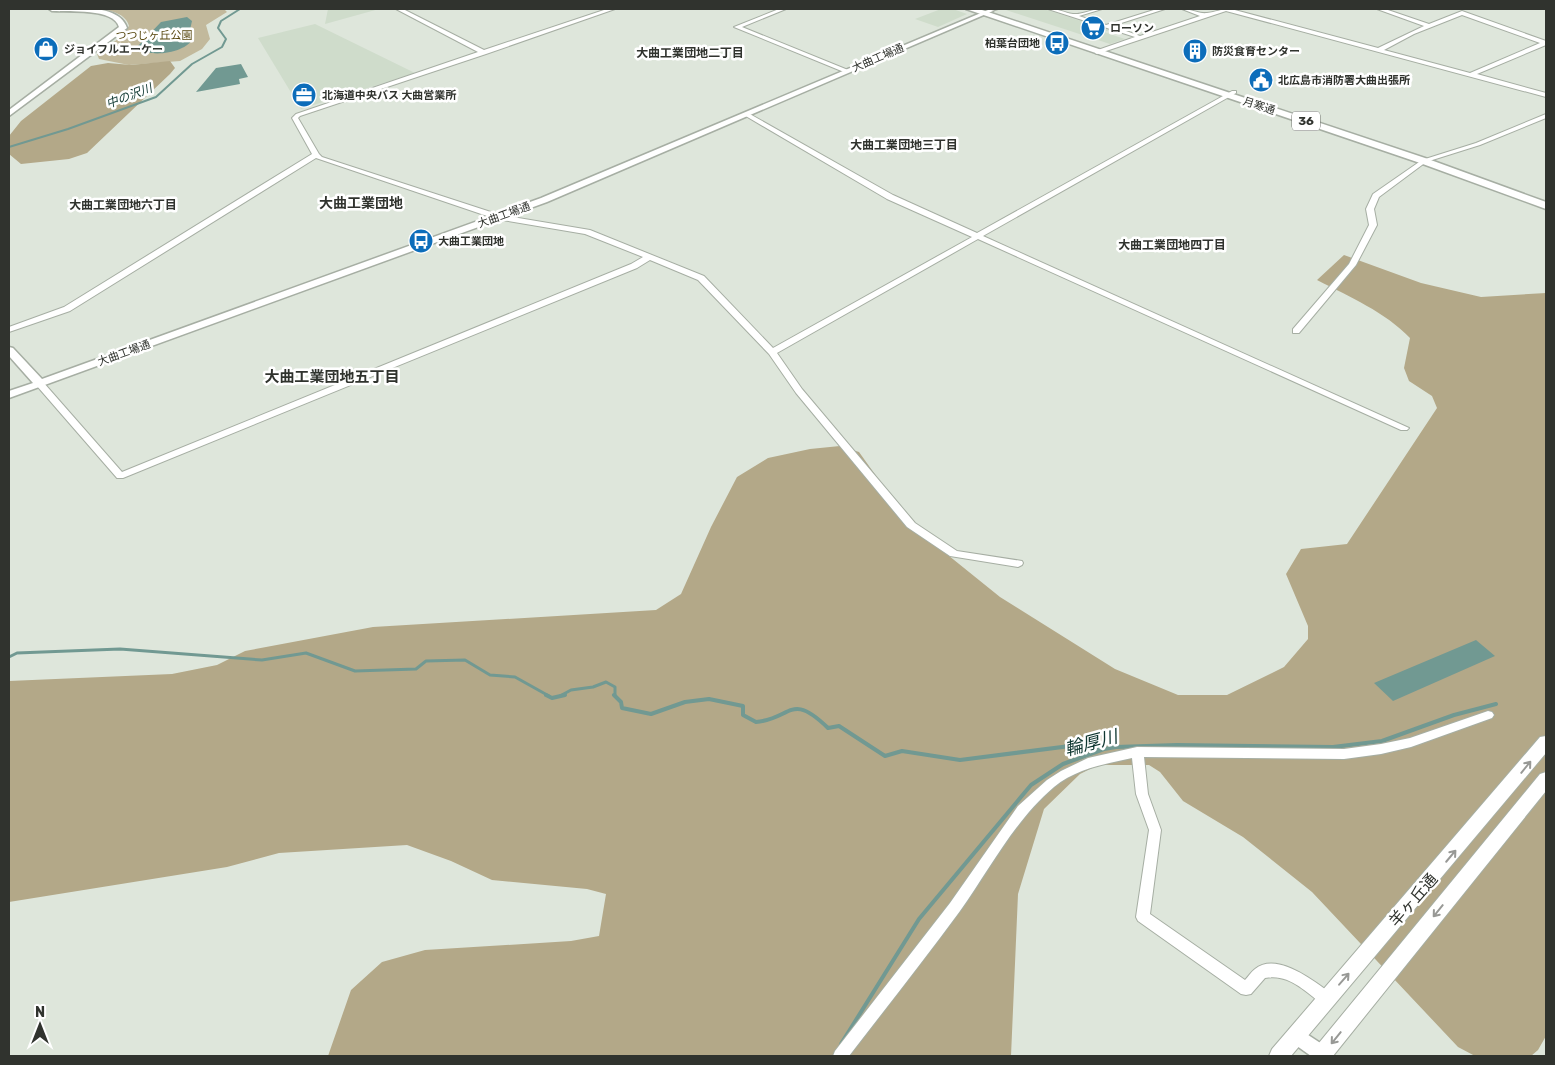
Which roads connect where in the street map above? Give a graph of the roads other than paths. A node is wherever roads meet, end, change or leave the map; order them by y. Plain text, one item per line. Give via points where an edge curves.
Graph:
1 (52, 9) edge
2 (399, 9) edge
3 (612, 9) edge
4 (783, 9) edge
5 (971, 9) edge
6 (1051, 9) edge
7 (1099, 9) edge
8 (1162, 9) edge
9 (1185, 9) edge
10 (1225, 9) edge
11 (1380, 9) edge
12 (988, 10) edge
13 (1462, 11) edge
14 (1204, 15) junction
15 (1074, 16) junction
16 (1107, 26) junction
17 (1429, 26) junction
18 (1139, 37) junction
19 (1100, 50) junction
20 (1378, 50) junction
21 (484, 53) junction
22 (846, 71) junction
23 (1470, 75) junction
24 (1231, 94) junction
25 (1546, 95) edge
26 (9, 114) edge
27 (746, 114) junction
28 (1546, 116) edge
29 (316, 155) junction
30 (1429, 160) junction
31 (1546, 200) edge
32 (1546, 206) edge
33 (499, 217) junction
34 (977, 237) junction
35 (649, 257) junction
36 (9, 330) edge
37 (1296, 331) dead end
38 (9, 350) edge
39 (772, 352) junction
40 (40, 384) junction
41 (9, 395) edge
42 (1404, 428) dead end
43 (1018, 563) dead end
44 (1488, 715) dead end
45 (1546, 742) edge
46 (1137, 752) junction
47 (1546, 779) edge
48 (1327, 999) junction
49 (1296, 1035) junction
50 (840, 1056) edge
51 (1279, 1056) edge
52 (1323, 1056) edge

1 - 26 street via 111,14 121,21 123,28
2 - 21 street
3 - 21 street
4 - 22 street via 736,27
5 - 12 highway, 月寒通 / 36
6 - 15 street
7 - 15 street
8 - 16 street
9 - 14 street
10 - 14 street
10 - 20 street
11 - 17 street
12 - 19 highway, 月寒通 / 36
12 - 22 street, 大曲工場通
13 - 17 street
13 - 23 street via 1545,43
14 - 18 street
15 - 16 street
16 - 18 street
17 - 20 street
18 - 19 street
19 - 24 highway, 月寒通 / 36
20 - 23 street
21 - 29 street via 298,115 295,118
22 - 27 street, 大曲工場通
23 - 25 street
24 - 30 highway, 月寒通 / 36
24 - 34 street
27 - 33 street, 大曲工場通
27 - 34 street via 890,197
28 - 30 street
29 - 33 street
29 - 36 street via 67,309
30 - 31 highway, 月寒通 / 36
30 - 32 highway, 月寒通 / 36
30 - 37 street via 1376,196 1370,209 1373,225 1352,265
33 - 35 street via 587,232
33 - 40 street, 大曲工場通
34 - 39 street
34 - 42 street
35 - 39 street via 701,278
35 - 40 street via 634,266 120,476
38 - 40 street
39 - 43 street via 799,391 910,525 954,554
40 - 41 street, 大曲工場通
44 - 46 street via 1411,742 1344,754
48 -> 45 main road, 羊ヶ丘通
46 - 48 street via 1142,794 1154,830 1143,917 1246,989 1261,972 1280,970 1292,974
46 - 50 street via 1088,763 1065,774 1022,810 955,907
47 -> 52 main road, 羊ヶ丘通
48 - 49 main road, 羊ヶ丘通
49 - 51 main road, 羊ヶ丘通
49 - 52 street

